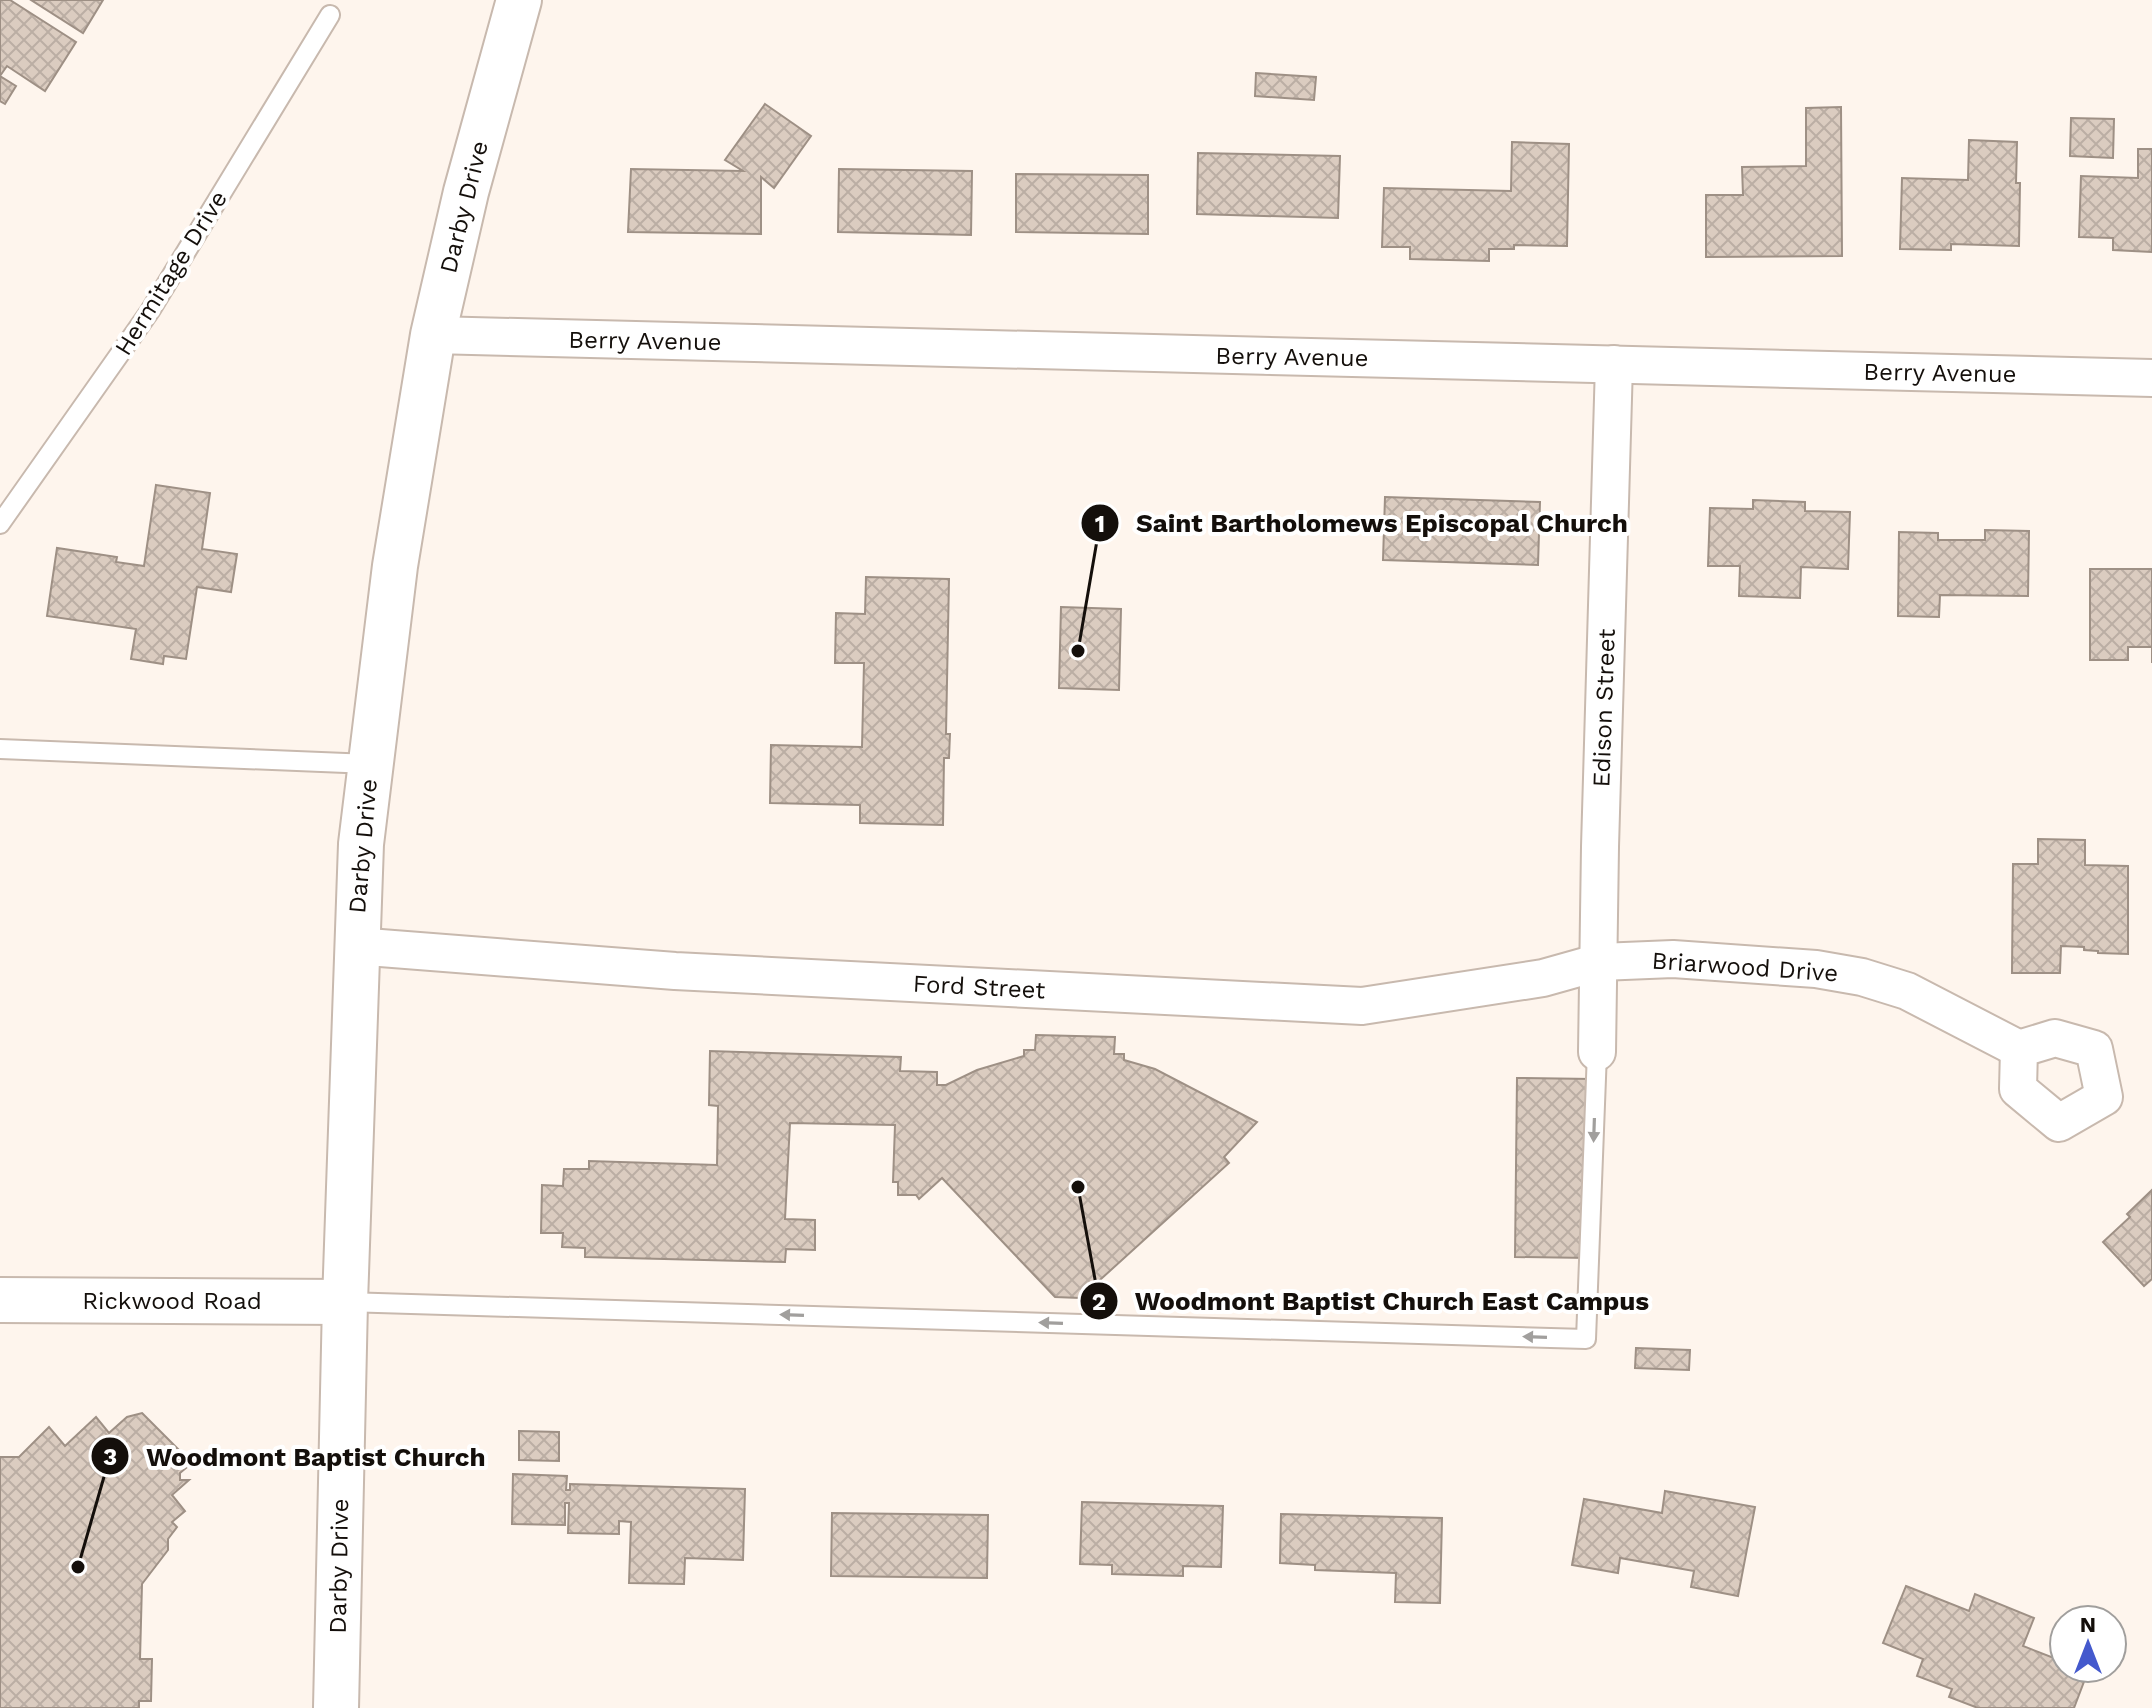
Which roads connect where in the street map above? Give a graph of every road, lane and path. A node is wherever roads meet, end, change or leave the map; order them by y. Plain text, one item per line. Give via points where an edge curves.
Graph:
1 (519, 0) edge
2 (330, 15) dead end
3 (433, 335) junction
4 (1614, 364) junction
5 (2152, 378) edge
6 (0, 524) edge
7 (0, 749) edge
8 (370, 764) junction
9 (355, 946) junction
10 (1600, 962) junction
11 (2019, 1049) dead end
12 (1597, 1052) joint
13 (0, 1300) edge
14 (345, 1302) junction
15 (336, 1708) edge

1 - 3 main road, Darby Drive
2 - 6 lane, Hermitage Drive via 150,311
3 - 4 street, Berry Avenue
3 - 8 main road, Darby Drive via 395,566
4 - 5 street, Berry Avenue
4 - 10 street, Edison Street
7 - 8 lane
8 - 9 main road, Darby Drive
9 - 10 street, Ford Street via 675,971 1362,1006 1543,978
9 - 14 main road, Darby Drive
10 - 11 street, Briarwood Drive via 1673,959 1862,977 1907,991
10 - 12 street, Edison Street
12 -> 14 lane via 1586,1339
13 - 14 main road, Rickwood Road
14 - 15 main road, Darby Drive

